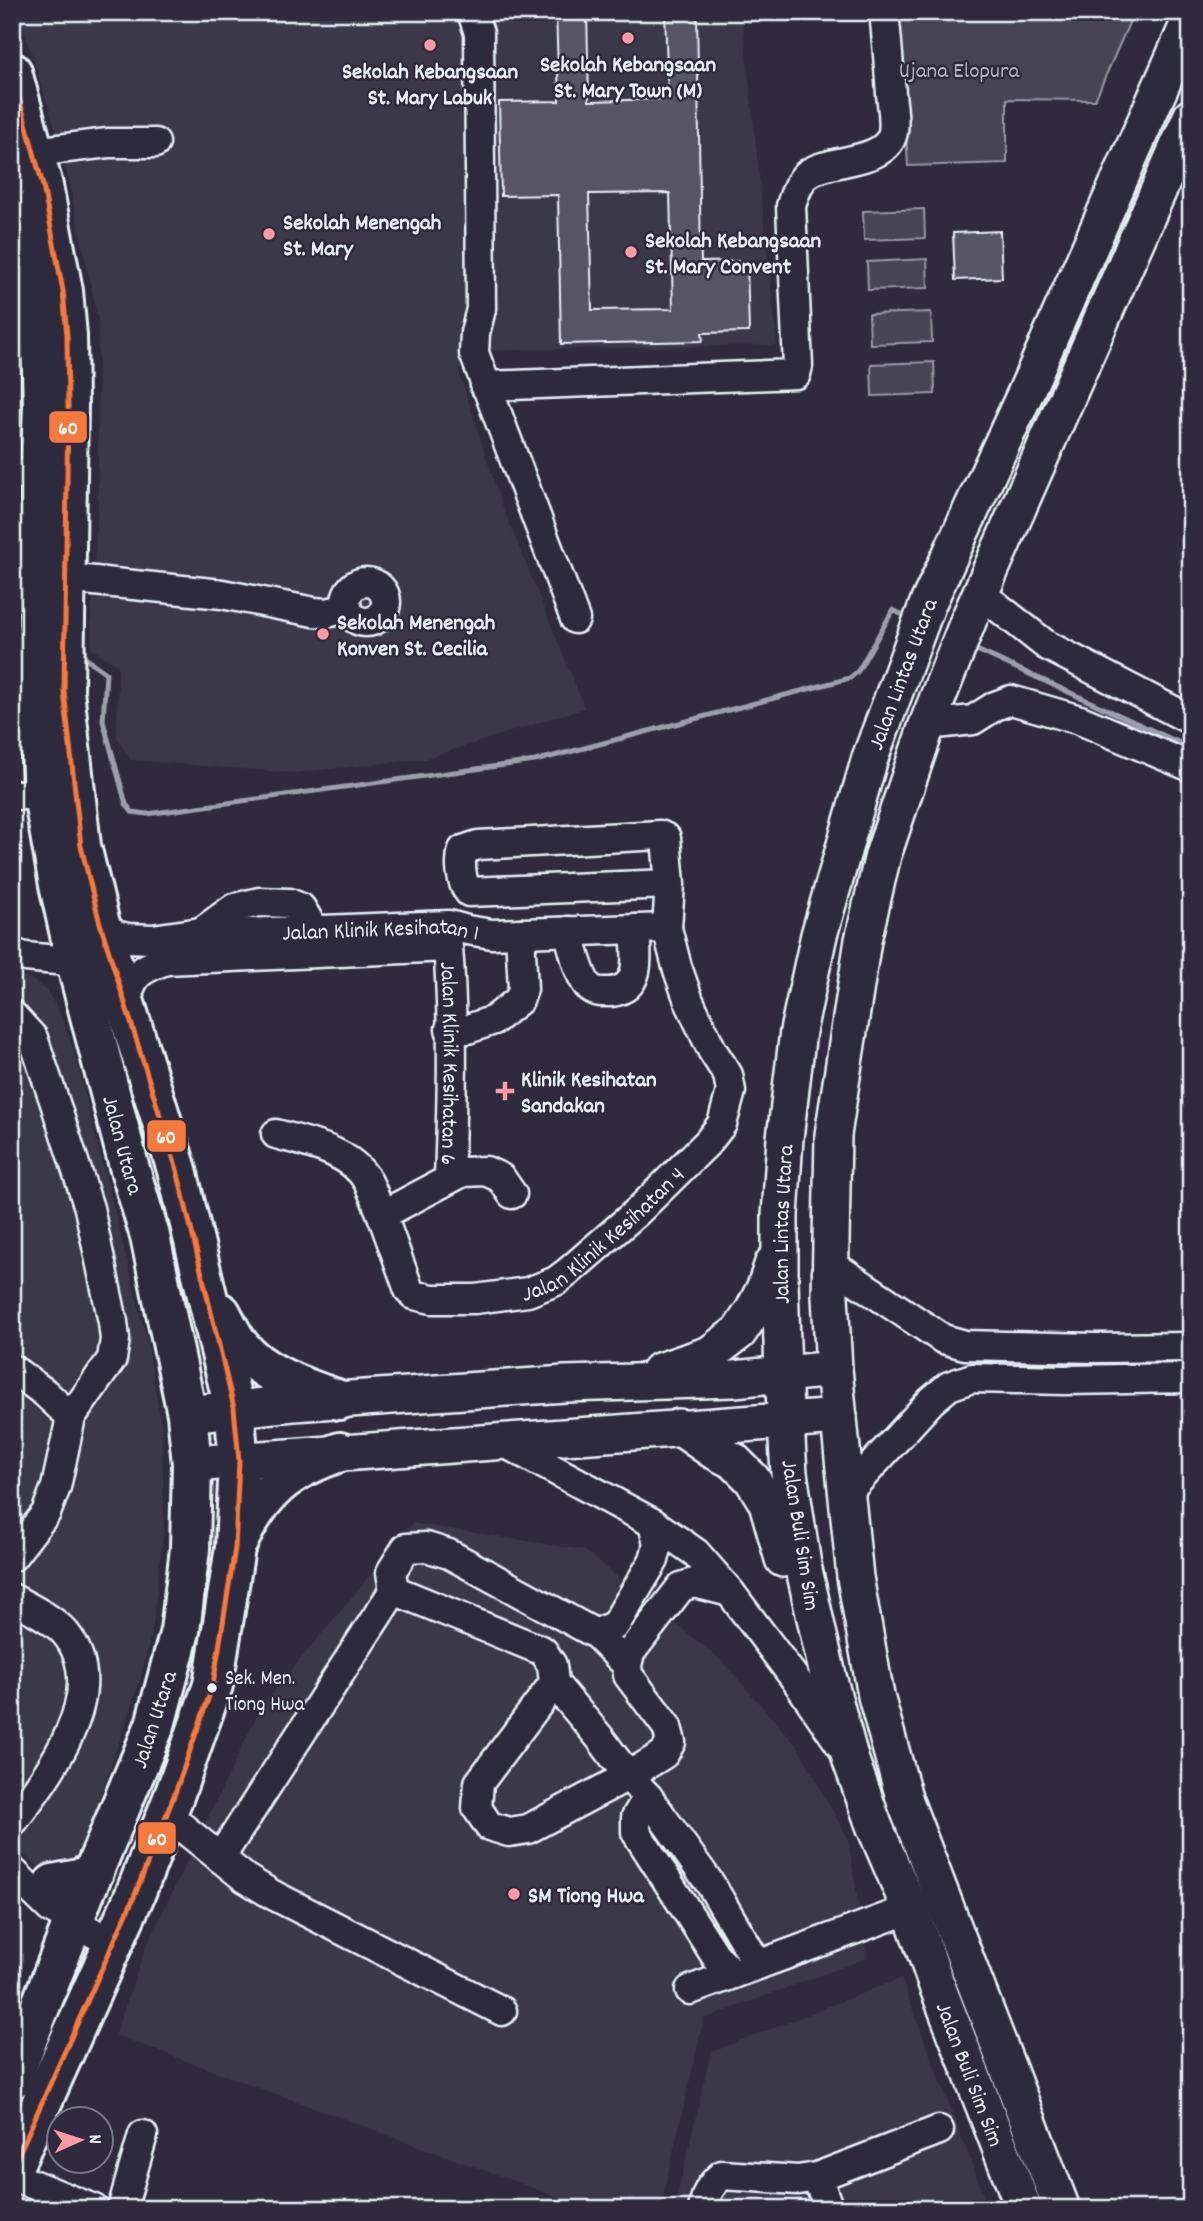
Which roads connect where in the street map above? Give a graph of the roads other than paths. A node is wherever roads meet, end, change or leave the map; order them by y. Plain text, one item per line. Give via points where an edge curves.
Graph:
1 (472, 12) edge
2 (884, 12) edge
3 (1191, 18) edge
4 (12, 72) edge
5 (1191, 117) edge
6 (155, 142) dead end
7 (34, 152) junction
8 (12, 182) edge
9 (485, 386) junction
10 (26, 473) edge
11 (65, 578) junction
12 (974, 607) junction
13 (347, 608) dead end
14 (575, 619) dead end
15 (51, 635) junction
16 (50, 687) junction
17 (1191, 719) edge
18 (927, 724) junction
19 (1191, 767) edge
20 (28, 795) edge
21 (670, 884) junction
22 (99, 919) junction
23 (667, 928) junction
24 (635, 929) junction
25 (568, 931) junction
26 (520, 933) junction
27 (12, 953) edge
28 (76, 962) junction
29 (125, 1005) junction
30 (15, 1024) edge
31 (450, 1029) junction
32 (276, 1134) dead end
33 (449, 1178) junction
34 (182, 1191) junction
35 (512, 1194) dead end
36 (382, 1215) junction
37 (780, 1216) junction
38 (147, 1227) junction
39 (831, 1264) junction
40 (203, 1276) junction
41 (1191, 1347) edge
42 (12, 1369) edge
43 (834, 1369) junction
44 (783, 1375) junction
45 (1191, 1378) edge
46 (625, 1382) junction
47 (339, 1400) junction
48 (234, 1408) junction
49 (187, 1414) junction
50 (71, 1417) junction
51 (839, 1417) junction
52 (785, 1420) junction
53 (679, 1427) junction
54 (501, 1441) junction
55 (340, 1452) junction
56 (239, 1460) junction
57 (192, 1464) junction
58 (846, 1494) junction
59 (653, 1523) junction
60 (235, 1548) junction
61 (12, 1557) edge
62 (394, 1590) junction
63 (730, 1592) junction
64 (12, 1598) edge
65 (597, 1634) junction
66 (627, 1665) junction
67 (828, 1680) junction
68 (554, 1683) junction
69 (851, 1761) junction
70 (628, 1776) junction
71 (167, 1815) junction
72 (12, 1823) edge
73 (220, 1858) junction
74 (12, 1870) edge
75 (71, 1897) junction
76 (914, 1922) junction
77 (118, 1933) junction
78 (746, 1970) junction
79 (690, 1990) dead end
80 (502, 2011) dead end
81 (12, 2079) edge
82 (939, 2130) dead end
83 (143, 2135) dead end
84 (12, 2169) edge
85 (12, 2176) edge
86 (821, 2195) edge
87 (94, 2209) edge
88 (122, 2209) edge
89 (703, 2209) edge
90 (1024, 2209) edge
91 (1062, 2209) edge

1 - 9 street via 479,33 481,309 473,345
2 - 9 street via 893,110 890,139 881,151 807,174 791,205 796,374
3 - 37 main road, Jalan Lintas Utara via 928,603 870,758 819,935 799,1031
4 - 7 highway, Jalan Utara
5 - 12 main road, Jalan Lintas Utara
6 - 7 street
7 - 11 highway, Jalan Utara via 57,254 67,336
8 - 10 highway, Jalan Utara via 35,288 41,343 43,406
9 - 14 street
10 - 15 highway, Jalan Utara
11 - 13 street via 222,594 314,612
11 - 15 highway, Jalan Utara
12 - 17 street via 994,604 1046,645
12 - 18 main road, Jalan Lintas Utara
15 - 16 highway, Jalan Utara
16 - 20 highway, Jalan Utara
16 - 22 highway, Jalan Utara
18 - 19 street via 973,720 1011,700 1080,720
18 - 39 main road, Jalan Lintas Utara via 883,855 863,940 833,1135
20 - 28 highway, Jalan Utara via 59,886
21 - 21 street via 668,846 660,835 478,845 465,848 460,859 466,889 475,893
21 - 23 street
22 - 26 street, Jalan Klinik Kesihatan 1 via 116,935 152,939 201,932 449,925 492,934
22 - 29 highway, Jalan Utara
23 - 24 street, Jalan Klinik Kesihatan 1
23 - 36 street, Jalan Klinik Kesihatan 4 via 689,1001 728,1075 731,1091 722,1124 708,1142 568,1272 528,1292 475,1299 414,1295
24 - 25 street, Jalan Klinik Kesihatan 1
24 - 25 street via 637,968 627,986 615,992 590,988
25 - 26 street, Jalan Klinik Kesihatan 1
26 - 31 street via 523,989 519,1000 494,1020 468,1029
27 - 28 street
28 - 38 highway, Jalan Utara
29 - 31 street, Jalan Klinik Kesihatan 6 via 130,983 141,969 166,960 448,947
29 - 34 highway, Jalan Utara
30 - 50 street via 33,1038 89,1208 113,1322 112,1359
31 - 33 street, Jalan Klinik Kesihatan 6
32 - 36 street via 322,1148 352,1164 367,1180
33 - 35 street via 486,1171 501,1178
33 - 36 street
34 - 38 highway via 159,1226
34 - 40 highway, Jalan Utara
37 - 44 main road, Jalan Lintas Utara
37 - 46 main road via 765,1287 739,1332 709,1354
38 - 49 highway, Jalan Utara
39 - 41 street via 943,1339 965,1345
39 - 43 main road, Jalan Lintas Utara
40 - 47 highway via 234,1337 252,1358 304,1388
40 - 48 highway, Jalan Utara
42 - 50 street
43 - 44 main road
43 - 51 main road, Jalan Buli Sim Sim
44 - 46 main road
44 - 52 main road, Jalan Lintas Utara
45 - 58 street via 972,1378 960,1382 931,1401
46 - 47 main road
47 - 48 main road
48 - 49 main road
48 - 56 highway, Jalan Utara
49 - 57 highway, Jalan Utara
50 - 61 street via 46,1513
51 - 52 main road
51 - 58 main road, Jalan Buli Sim Sim
52 - 53 main road
52 - 67 main road, Jalan Buli Sim Sim via 797,1529
53 - 54 main road
53 - 67 main road via 734,1461 767,1503 810,1644
54 - 55 main road
54 - 59 street
55 - 56 main road
55 - 60 highway via 313,1461 277,1484 250,1516
56 - 57 main road
56 - 60 highway, Jalan Utara
57 - 75 highway, Jalan Utara via 190,1549 180,1631 155,1725
58 - 91 main road, Jalan Buli Sim Sim via 876,1696 905,1801
59 - 63 street via 696,1553
59 - 65 street via 658,1544 654,1560 615,1625
60 - 71 highway, Jalan Utara via 213,1685
62 - 65 street via 391,1572 406,1548 426,1547 449,1554
62 - 68 street via 543,1651 552,1665
62 - 73 street
63 - 66 street via 694,1583 681,1587 630,1653
63 - 69 street
64 - 72 street via 71,1640 78,1657 81,1696 59,1756
65 - 66 street
66 - 70 street via 628,1675 667,1727 671,1742 664,1754
67 - 69 main road, Jalan Buli Sim Sim
68 - 70 street
68 - 70 street via 479,1783 477,1808 489,1826 509,1832 527,1829
69 - 76 main road, Jalan Buli Sim Sim
70 - 78 street via 711,1885
71 - 73 street
71 - 77 highway, Jalan Utara
73 - 80 street via 293,1906
74 - 75 street
75 - 77 street
75 - 81 highway, Jalan Utara via 43,2003
76 - 78 street
76 - 90 main road, Jalan Buli Sim Sim
77 - 84 highway, Jalan Utara
78 - 79 street
82 - 86 street
83 - 88 street
85 - 87 street
86 - 89 street via 798,2180 723,2175 711,2183

